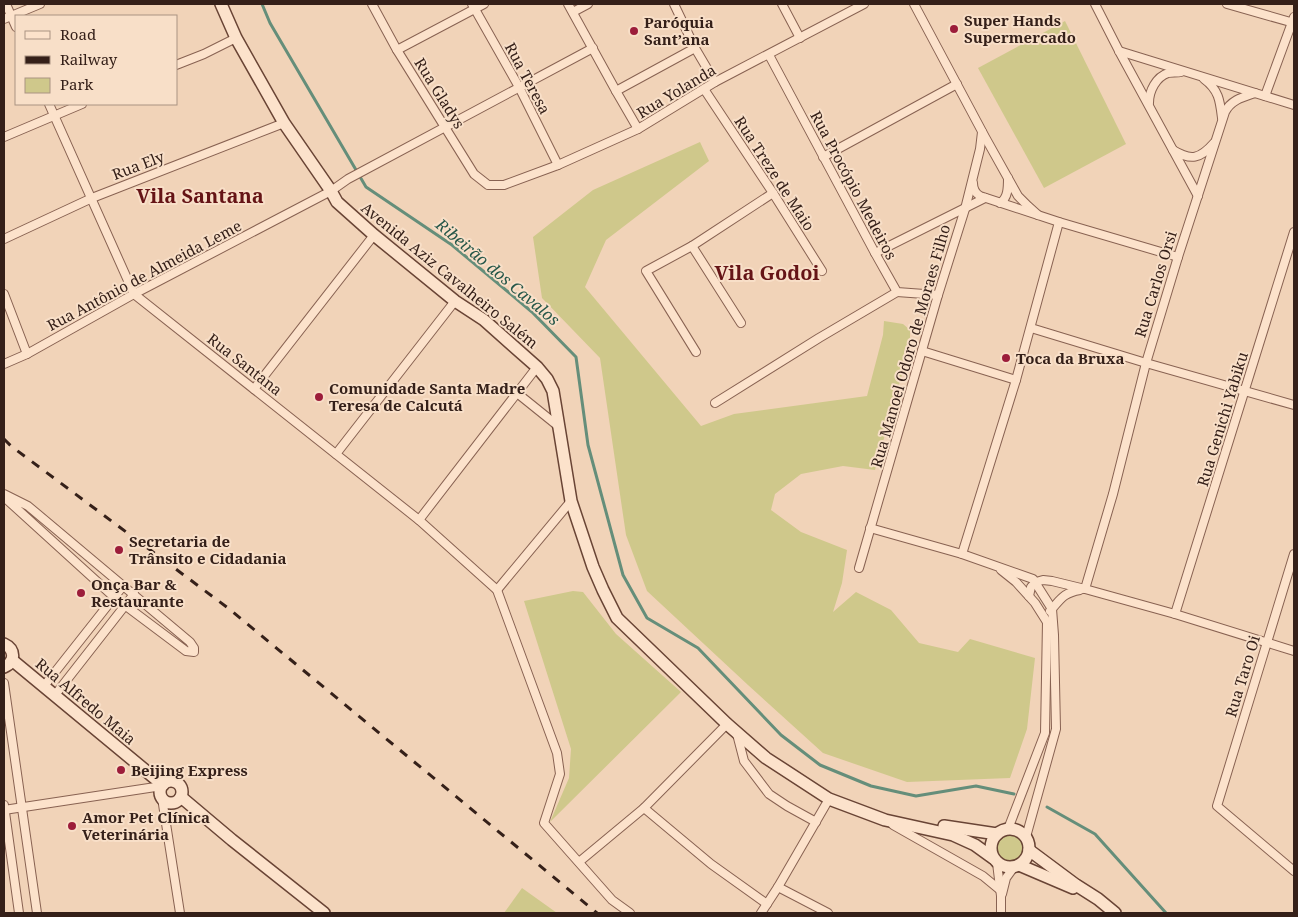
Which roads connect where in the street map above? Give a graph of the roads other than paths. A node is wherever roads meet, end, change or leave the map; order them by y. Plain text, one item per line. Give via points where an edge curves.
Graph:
1 (6, 4) edge
2 (40, 4) edge
3 (221, 4) edge
4 (372, 4) edge
5 (484, 4) edge
6 (568, 4) edge
7 (588, 4) edge
8 (674, 4) edge
9 (782, 4) edge
10 (864, 4) edge
11 (914, 4) edge
12 (1095, 4) edge
13 (1227, 4) edge
14 (474, 6) edge
15 (573, 12) junction
16 (8, 17) edge
17 (1294, 21) edge
18 (236, 38) junction
19 (800, 38) junction
20 (593, 48) junction
21 (695, 48) junction
22 (397, 50) junction
23 (1119, 52) junction
24 (769, 54) junction
25 (178, 64) edge
26 (1186, 72) junction
27 (1201, 76) junction
28 (715, 82) junction
29 (957, 84) junction
30 (519, 87) junction
31 (704, 89) junction
32 (616, 91) junction
33 (1255, 93) junction
34 (1265, 96) junction
35 (49, 105) edge
36 (79, 105) edge
37 (1294, 105) edge
38 (1149, 106) junction
39 (54, 115) junction
40 (1223, 120) junction
41 (284, 123) junction
42 (444, 127) junction
43 (638, 129) junction
44 (982, 132) junction
45 (4, 137) edge
46 (1216, 140) junction
47 (992, 150) junction
48 (1173, 150) junction
49 (979, 154) junction
50 (823, 157) junction
51 (558, 165) junction
52 (1008, 178) junction
53 (973, 179) junction
54 (496, 185) joint
55 (331, 190) junction
56 (773, 193) junction
57 (1198, 196) junction
58 (92, 198) junction
59 (986, 198) junction
60 (1000, 203) junction
61 (965, 209) junction
62 (1038, 215) junction
63 (1059, 222) junction
64 (1294, 232) edge
65 (374, 235) junction
66 (4, 239) edge
67 (692, 246) junction
68 (875, 253) junction
69 (1178, 257) junction
70 (822, 271) dead end
71 (897, 292) junction
72 (4, 294) edge
73 (134, 294) junction
74 (938, 295) junction
75 (455, 301) junction
76 (741, 323) dead end
77 (1031, 328) junction
78 (922, 351) junction
79 (696, 352) dead end
80 (27, 354) junction
81 (1146, 363) junction
82 (4, 364) edge
83 (537, 367) junction
84 (1016, 380) junction
85 (254, 388) junction
86 (1246, 391) junction
87 (517, 393) junction
88 (715, 403) dead end
89 (1294, 405) edge
90 (558, 426) junction
91 (336, 454) junction
92 (4, 495) edge
93 (570, 501) junction
94 (419, 520) junction
95 (870, 528) junction
96 (962, 554) junction
97 (1294, 554) edge
98 (995, 566) junction
99 (859, 568) dead end
100 (1036, 582) junction
101 (123, 586) junction
102 (1085, 589) junction
103 (497, 590) junction
104 (134, 594) junction
105 (1030, 596) junction
106 (114, 597) junction
107 (125, 606) junction
108 (1052, 609) junction
109 (1041, 611) junction
110 (1175, 614) junction
111 (1267, 642) junction
112 (4, 644) edge
113 (1294, 651) edge
114 (8, 664) edge
115 (4, 683) edge
116 (44, 686) junction
117 (55, 696) junction
118 (732, 728) junction
119 (162, 786) junction
120 (181, 797) junction
121 (162, 798) junction
122 (829, 799) junction
123 (22, 807) junction
124 (4, 808) edge
125 (644, 808) junction
126 (881, 819) junction
127 (816, 822) junction
128 (1008, 829) junction
129 (997, 834) junction
130 (1026, 837) junction
131 (1029, 850) junction
132 (995, 860) junction
133 (579, 862) junction
134 (1017, 866) junction
135 (1294, 871) edge
136 (778, 887) junction
137 (1000, 893) junction
138 (1098, 899) junction
139 (767, 904) junction
140 (20, 913) edge
141 (37, 913) edge
142 (180, 913) edge
143 (324, 913) edge
144 (630, 913) edge
145 (761, 913) edge
146 (828, 913) edge
147 (1001, 913) edge
148 (1115, 913) edge

1 - 16 street
2 - 16 street
3 - 18 main road, Avenida Aziz Cavalheiro Salém
4 - 22 street, Rua Gladys
5 - 14 street
6 - 15 street
7 - 15 street
8 - 21 street
9 - 19 street
10 - 19 street, Rua Yolanda
11 - 29 street
12 - 23 street
13 - 17 street
14 - 22 street
14 - 30 street, Rua Teresa
15 - 20 street
17 - 34 street
18 - 25 street
18 - 41 main road, Avenida Aziz Cavalheiro Salém
19 - 24 street, Rua Yolanda
20 - 30 street
20 - 32 street
21 - 28 street
21 - 32 street
22 - 42 street, Rua Gladys
23 - 26 street
23 - 38 street
24 - 28 street, Rua Yolanda
24 - 50 street, Rua Procópio Medeiros
26 - 27 street
26 - 38 street via 1162,76 1149,95
27 - 33 street
27 - 40 street via 1220,98
28 - 31 street, Rua Yolanda
29 - 44 street
29 - 50 street
30 - 42 street
30 - 51 street, Rua Teresa
31 - 43 street, Rua Yolanda
31 - 56 street, Rua Treze de Maio
32 - 43 street
33 - 34 street
33 - 40 street, Rua Carlos Orsi via 1232,102
34 - 37 street
35 - 39 street, Rua Santana
36 - 39 street
38 - 48 street
39 - 45 street
39 - 58 street, Rua Santana
40 - 46 street, Rua Carlos Orsi
41 - 55 main road, Avenida Aziz Cavalheiro Salém
41 - 58 street, Rua Ely
42 - 54 street, Rua Gladys via 474,174 488,185
42 - 55 street, Rua Antônio de Almeida Leme
43 - 51 street, Rua Yolanda
44 - 47 street
44 - 49 street, Rua Manoel Odoro de Moraes Filho
46 - 48 street via 1195,158
46 - 57 street, Rua Carlos Orsi
47 - 49 street via 985,148
47 - 52 street
48 - 57 street
49 - 53 street, Rua Manoel Odoro de Moraes Filho
50 - 68 street, Rua Procópio Medeiros
51 - 54 street, Rua Yolanda
52 - 60 street via 1007,193
52 - 62 street via 1018,196
53 - 59 street via 975,193
53 - 61 street, Rua Manoel Odoro de Moraes Filho
55 - 65 main road, Avenida Aziz Cavalheiro Salém via 337,202
55 - 73 street, Rua Antônio de Almeida Leme
56 - 67 street
56 - 70 street, Rua Treze de Maio
57 - 69 street, Rua Carlos Orsi
58 - 66 street, Rua Ely
58 - 73 street, Rua Santana
59 - 60 street
59 - 61 street
60 - 62 street
61 - 68 street
61 - 74 street, Rua Manoel Odoro de Moraes Filho
62 - 63 street
63 - 69 street
63 - 77 street
64 - 86 street, Rua Genichi Yabiku
65 - 75 main road, Avenida Aziz Cavalheiro Salém
65 - 85 street
67 - 76 street
67 - 79 street via 646,271
68 - 71 street, Rua Procópio Medeiros
69 - 81 street, Rua Carlos Orsi
71 - 74 street
71 - 88 street
72 - 80 street
73 - 80 street, Rua Antônio de Almeida Leme
73 - 85 street, Rua Santana
74 - 78 street, Rua Manoel Odoro de Moraes Filho
75 - 83 main road, Avenida Aziz Cavalheiro Salém via 484,320
75 - 91 street
77 - 81 street
77 - 84 street
78 - 84 street
78 - 95 street, Rua Manoel Odoro de Moraes Filho
80 - 82 street, Rua Antônio de Almeida Leme
81 - 86 street
81 - 102 street, Rua Carlos Orsi
83 - 87 street
83 - 90 main road, Avenida Aziz Cavalheiro Salém via 553,392
84 - 96 street
85 - 91 street, Rua Santana
86 - 89 street
86 - 110 street, Rua Genichi Yabiku
87 - 90 street
87 - 94 street
90 - 93 main road, Avenida Aziz Cavalheiro Salém
91 - 94 street, Rua Santana
92 - 101 street via 28,506
92 - 106 street
93 - 103 street
93 - 118 main road, Avenida Aziz Cavalheiro Salém via 593,567 618,618
94 - 103 street, Rua Santana
95 - 96 street
95 - 99 street, Rua Manoel Odoro de Moraes Filho
96 - 98 street
97 - 111 street, Rua Taro Oi
98 - 100 street
98 - 105 street
100 - 102 street via 1043,580
100 - 105 street
100 - 108 street
101 - 104 street
101 - 106 street
102 - 108 street via 1069,592
102 - 110 street
103 - 133 street via 556,753 560,774 544,823
104 - 107 street
104 - 107 street via 190,642 194,652 186,652
105 - 109 street
106 - 107 street
106 - 116 street
107 - 117 street
108 - 109 street via 1050,612
108 - 130 street via 1056,729
109 - 128 street via 1047,622 1045,733
110 - 111 street
111 - 113 street
111 - 135 street, Rua Taro Oi via 1217,806
112 - 114 main road via 12,652
114 - 116 main road, Rua Alfredo Maia
115 - 123 street
116 - 117 main road, Rua Alfredo Maia
117 - 119 main road, Rua Alfredo Maia
118 - 122 main road, Avenida Aziz Cavalheiro Salém via 766,758
118 - 125 street
118 - 127 street via 744,761 770,794
119 - 120 main road via 168,781 178,783 182,789
119 - 121 main road
119 - 123 street
120 - 121 main road via 174,803
120 - 143 main road
121 - 142 street
122 - 126 main road, Avenida Aziz Cavalheiro Salém
122 - 127 street
123 - 124 street
123 - 141 street
124 - 140 street
125 - 133 street
125 - 139 street via 711,864
126 - 129 main road, Avenida Aziz Cavalheiro Salém
126 - 132 main road, Avenida Aziz Cavalheiro Salém via 953,835 975,845
126 - 137 street via 983,876
127 - 136 street
128 - 129 main road
128 - 130 main road via 1021,832
129 - 132 main road via 990,846
130 - 131 main road
131 - 134 main road
131 - 138 main road
132 - 134 main road via 1002,866
132 - 137 street
133 - 144 street via 612,900
134 - 137 street via 1006,878
134 - 138 main road
136 - 139 street
136 - 146 street
137 - 147 street
138 - 148 main road
139 - 145 street

